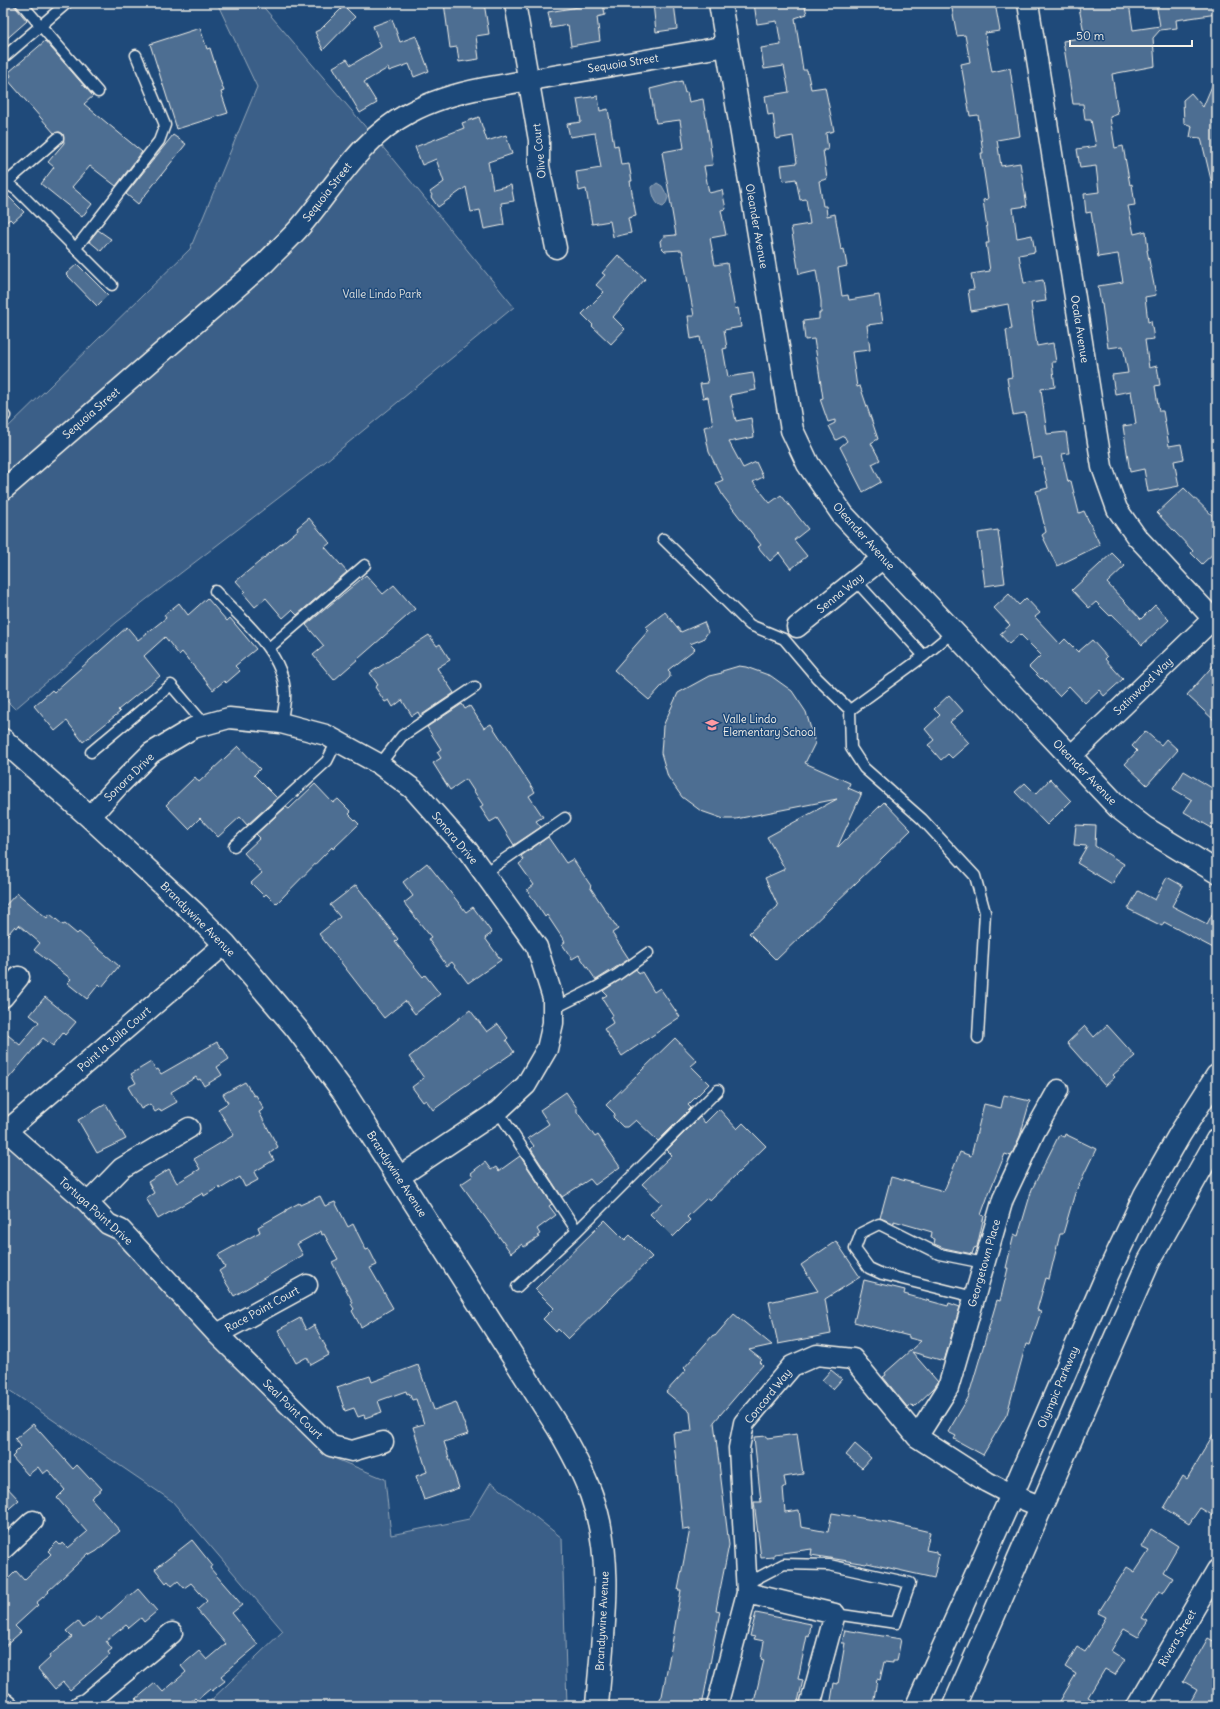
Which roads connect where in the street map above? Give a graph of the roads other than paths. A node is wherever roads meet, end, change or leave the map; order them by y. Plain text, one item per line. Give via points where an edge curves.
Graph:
1 (21, 3) edge
2 (67, 3) edge
3 (515, 3) edge
4 (720, 3) edge
5 (1028, 3) edge
6 (41, 25) junction
7 (727, 46) junction
8 (136, 55) dead end
9 (3, 58) edge
10 (528, 79) junction
11 (98, 92) dead end
12 (58, 138) dead end
13 (5, 182) edge
14 (76, 248) junction
15 (556, 248) dead end
16 (112, 285) dead end
17 (3, 490) edge
18 (663, 539) dead end
19 (884, 558) junction
20 (365, 565) dead end
21 (855, 580) junction
22 (215, 591) dead end
23 (1216, 619) edge
24 (953, 632) junction
25 (791, 633) junction
26 (269, 648) junction
27 (924, 656) junction
28 (474, 687) dead end
29 (850, 710) junction
30 (281, 723) junction
31 (205, 725) junction
32 (3, 740) edge
33 (338, 741) junction
34 (92, 752) dead end
35 (1070, 757) junction
36 (380, 764) junction
37 (90, 817) junction
38 (565, 818) dead end
39 (234, 846) dead end
40 (1217, 872) edge
41 (483, 874) junction
42 (225, 944) junction
43 (648, 953) dead end
44 (19, 977) dead end
45 (3, 997) edge
46 (553, 1009) junction
47 (978, 1038) dead end
48 (1217, 1076) edge
49 (718, 1090) dead end
50 (1058, 1090) dead end
51 (498, 1110) junction
52 (189, 1128) dead end
53 (4, 1131) edge
54 (1217, 1140) edge
55 (399, 1177) junction
56 (88, 1203) junction
57 (577, 1231) junction
58 (984, 1263) junction
59 (307, 1285) dead end
60 (517, 1287) dead end
61 (974, 1297) junction
62 (218, 1334) junction
63 (916, 1437) junction
64 (383, 1442) dead end
65 (1012, 1495) junction
66 (1042, 1507) junction
67 (33, 1521) dead end
68 (3, 1548) edge
69 (1217, 1570) edge
70 (747, 1588) junction
71 (835, 1614) junction
72 (172, 1633) dead end
73 (3, 1702) edge
74 (8, 1706) edge
75 (80, 1706) edge
76 (597, 1706) edge
77 (717, 1706) edge
78 (810, 1706) edge
79 (917, 1706) edge
80 (954, 1706) edge
81 (1137, 1706) edge

1 - 6 lane
2 - 6 lane
3 - 10 street, Olive Court
4 - 7 street, Oleander Avenue
5 - 23 street, Ocala Avenue via 1102,467 1117,510 1136,536
6 - 9 lane
6 - 11 lane
7 - 10 street, Sequoia Street
7 - 19 street, Oleander Avenue via 792,430 808,464 843,515
8 - 14 lane via 165,124 159,141
10 - 15 street, Olive Court via 539,140 539,166
10 - 17 street, Sequoia Street via 450,95 409,113 379,134 363,147 300,226 265,263
12 - 13 lane
13 - 14 lane via 17,190
14 - 16 lane
18 - 25 lane via 750,625
19 - 21 street, Senna Way
19 - 24 street, Oleander Avenue
20 - 26 lane
21 - 25 street, Senna Way
21 - 27 lane
22 - 26 lane
23 - 35 street, Satinwood Way
24 - 27 lane
24 - 35 street, Oleander Avenue
25 - 29 lane via 817,678
26 - 30 lane via 280,671 285,692
27 - 29 lane
28 - 36 lane via 402,736
29 - 47 lane via 851,748 864,768 922,819 975,876 985,912
30 - 31 street, Sonora Drive via 229,718
30 - 33 street, Sonora Drive via 326,735
31 - 34 lane via 171,685
31 - 37 street, Sonora Drive via 193,728 151,753
32 - 37 street, Brandywine Avenue
33 - 36 street, Sonora Drive
33 - 39 lane via 327,761
35 - 40 street, Oleander Avenue via 1118,807 1144,828
36 - 41 street, Sonora Drive via 413,789 468,851
37 - 42 street, Brandywine Avenue
38 - 41 lane
41 - 46 street, Sonora Drive via 537,947 553,998
42 - 53 street, Point la Jolla Court
42 - 55 street, Brandywine Avenue via 297,1029 346,1095
43 - 46 lane via 618,975
44 - 45 street
46 - 51 street, Sonora Drive via 553,1023 547,1049 526,1085
48 - 65 street, Olympic Parkway via 1145,1195 1104,1282
49 - 57 lane
50 - 58 street, Georgetown Place via 1034,1133 1003,1199
51 - 55 street, Sonora Drive
51 - 57 lane
52 - 56 street via 122,1168
53 - 56 street, Tortuga Point Drive
54 - 66 street via 1149,1261
55 - 76 street, Brandywine Avenue via 557,1426 592,1496 602,1536 606,1580
56 - 62 street, Tortuga Point Drive via 108,1224 121,1230
57 - 60 lane
58 - 61 street, Georgetown Place
58 - 61 lane via 940,1254 879,1224 861,1233 855,1249 869,1268 882,1274
59 - 62 street, Race Point Court
61 - 63 street, Georgetown Place via 948,1388
62 - 64 street, Seal Point Court via 331,1446 352,1451
63 - 65 street, Concord Way via 986,1482
63 - 70 street, Concord Way via 853,1359 817,1355 792,1366 744,1423 738,1448
65 - 66 street, Concord Way
65 - 79 street, Olympic Parkway
66 - 80 street
67 - 68 street
69 - 81 street, Rivera Street
70 - 71 street
70 - 71 lane via 784,1564 829,1565 910,1584 896,1623
70 - 77 street, Concord Way
71 - 78 street
72 - 75 street via 87,1703
73 - 74 street

